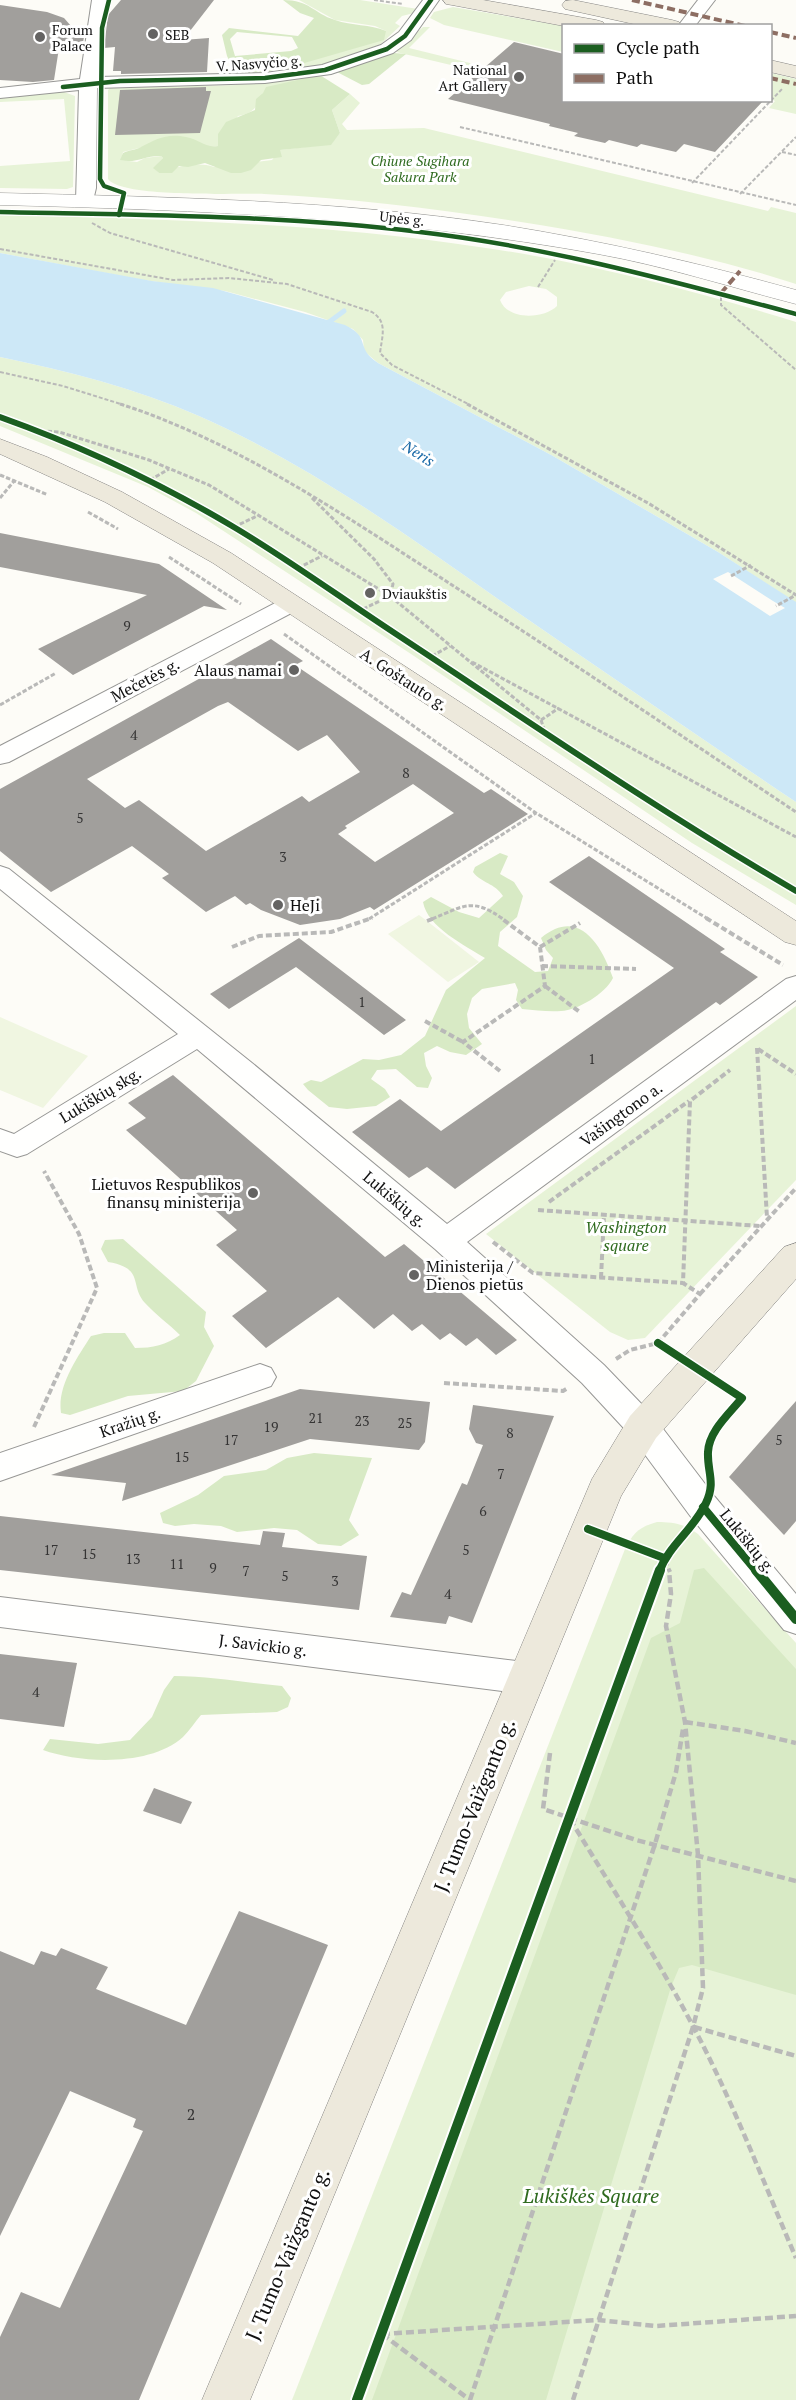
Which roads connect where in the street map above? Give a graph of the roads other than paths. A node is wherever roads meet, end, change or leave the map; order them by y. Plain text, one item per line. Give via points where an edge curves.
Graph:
1 (100, 0) edge
2 (431, 0) edge
3 (452, 0) edge
4 (545, 0) edge
5 (706, 0) edge
6 (585, 24) edge
7 (662, 24) edge
8 (688, 24) edge
9 (772, 49) edge
10 (796, 55) edge
11 (772, 67) edge
12 (792, 77) edge
13 (88, 84) junction
14 (0, 93) edge
15 (0, 199) edge
16 (88, 209) junction
17 (796, 297) edge
18 (0, 446) edge
19 (291, 604) junction
20 (0, 756) edge
21 (0, 875) edge
22 (796, 935) edge
23 (791, 977) edge
24 (198, 1035) junction
25 (8, 1143) edge
26 (446, 1241) junction
27 (796, 1256) edge
28 (260, 1377) dead end
29 (643, 1427) junction
30 (0, 1467) edge
31 (0, 1612) edge
32 (796, 1619) edge
33 (525, 1678) junction
34 (226, 2400) edge

1 - 13 street
2 - 13 street, V. Nasvyčio g. via 405,36 387,49 325,70 265,78
3 - 6 main road
4 - 7 main road
5 - 8 street
9 - 10 main road
11 - 12 main road
13 - 14 street, V. Nasvyčio g.
13 - 16 street
15 - 16 street, Upės g.
16 - 17 street, Upės g. via 320,210 435,222 567,242
18 - 19 main road, A. Goštauto g. via 86,482 165,523
19 - 20 street, Mečetės g.
19 - 22 main road, A. Goštauto g.
21 - 24 street, Lukiškių g.
23 - 26 street, Vašingtono a.
24 - 25 street, Lukiškių skg.
24 - 26 street, Lukiškių g.
26 - 29 street, Lukiškių g. via 593,1374
27 - 29 main road, J. Tumo-Vaižganto g.
28 - 30 street, Kražių g.
29 - 32 street, Lukiškių g.
29 - 33 main road, J. Tumo-Vaižganto g. via 605,1490
31 - 33 street, J. Savickio g.
33 - 34 main road, J. Tumo-Vaižganto g. via 430,1916

